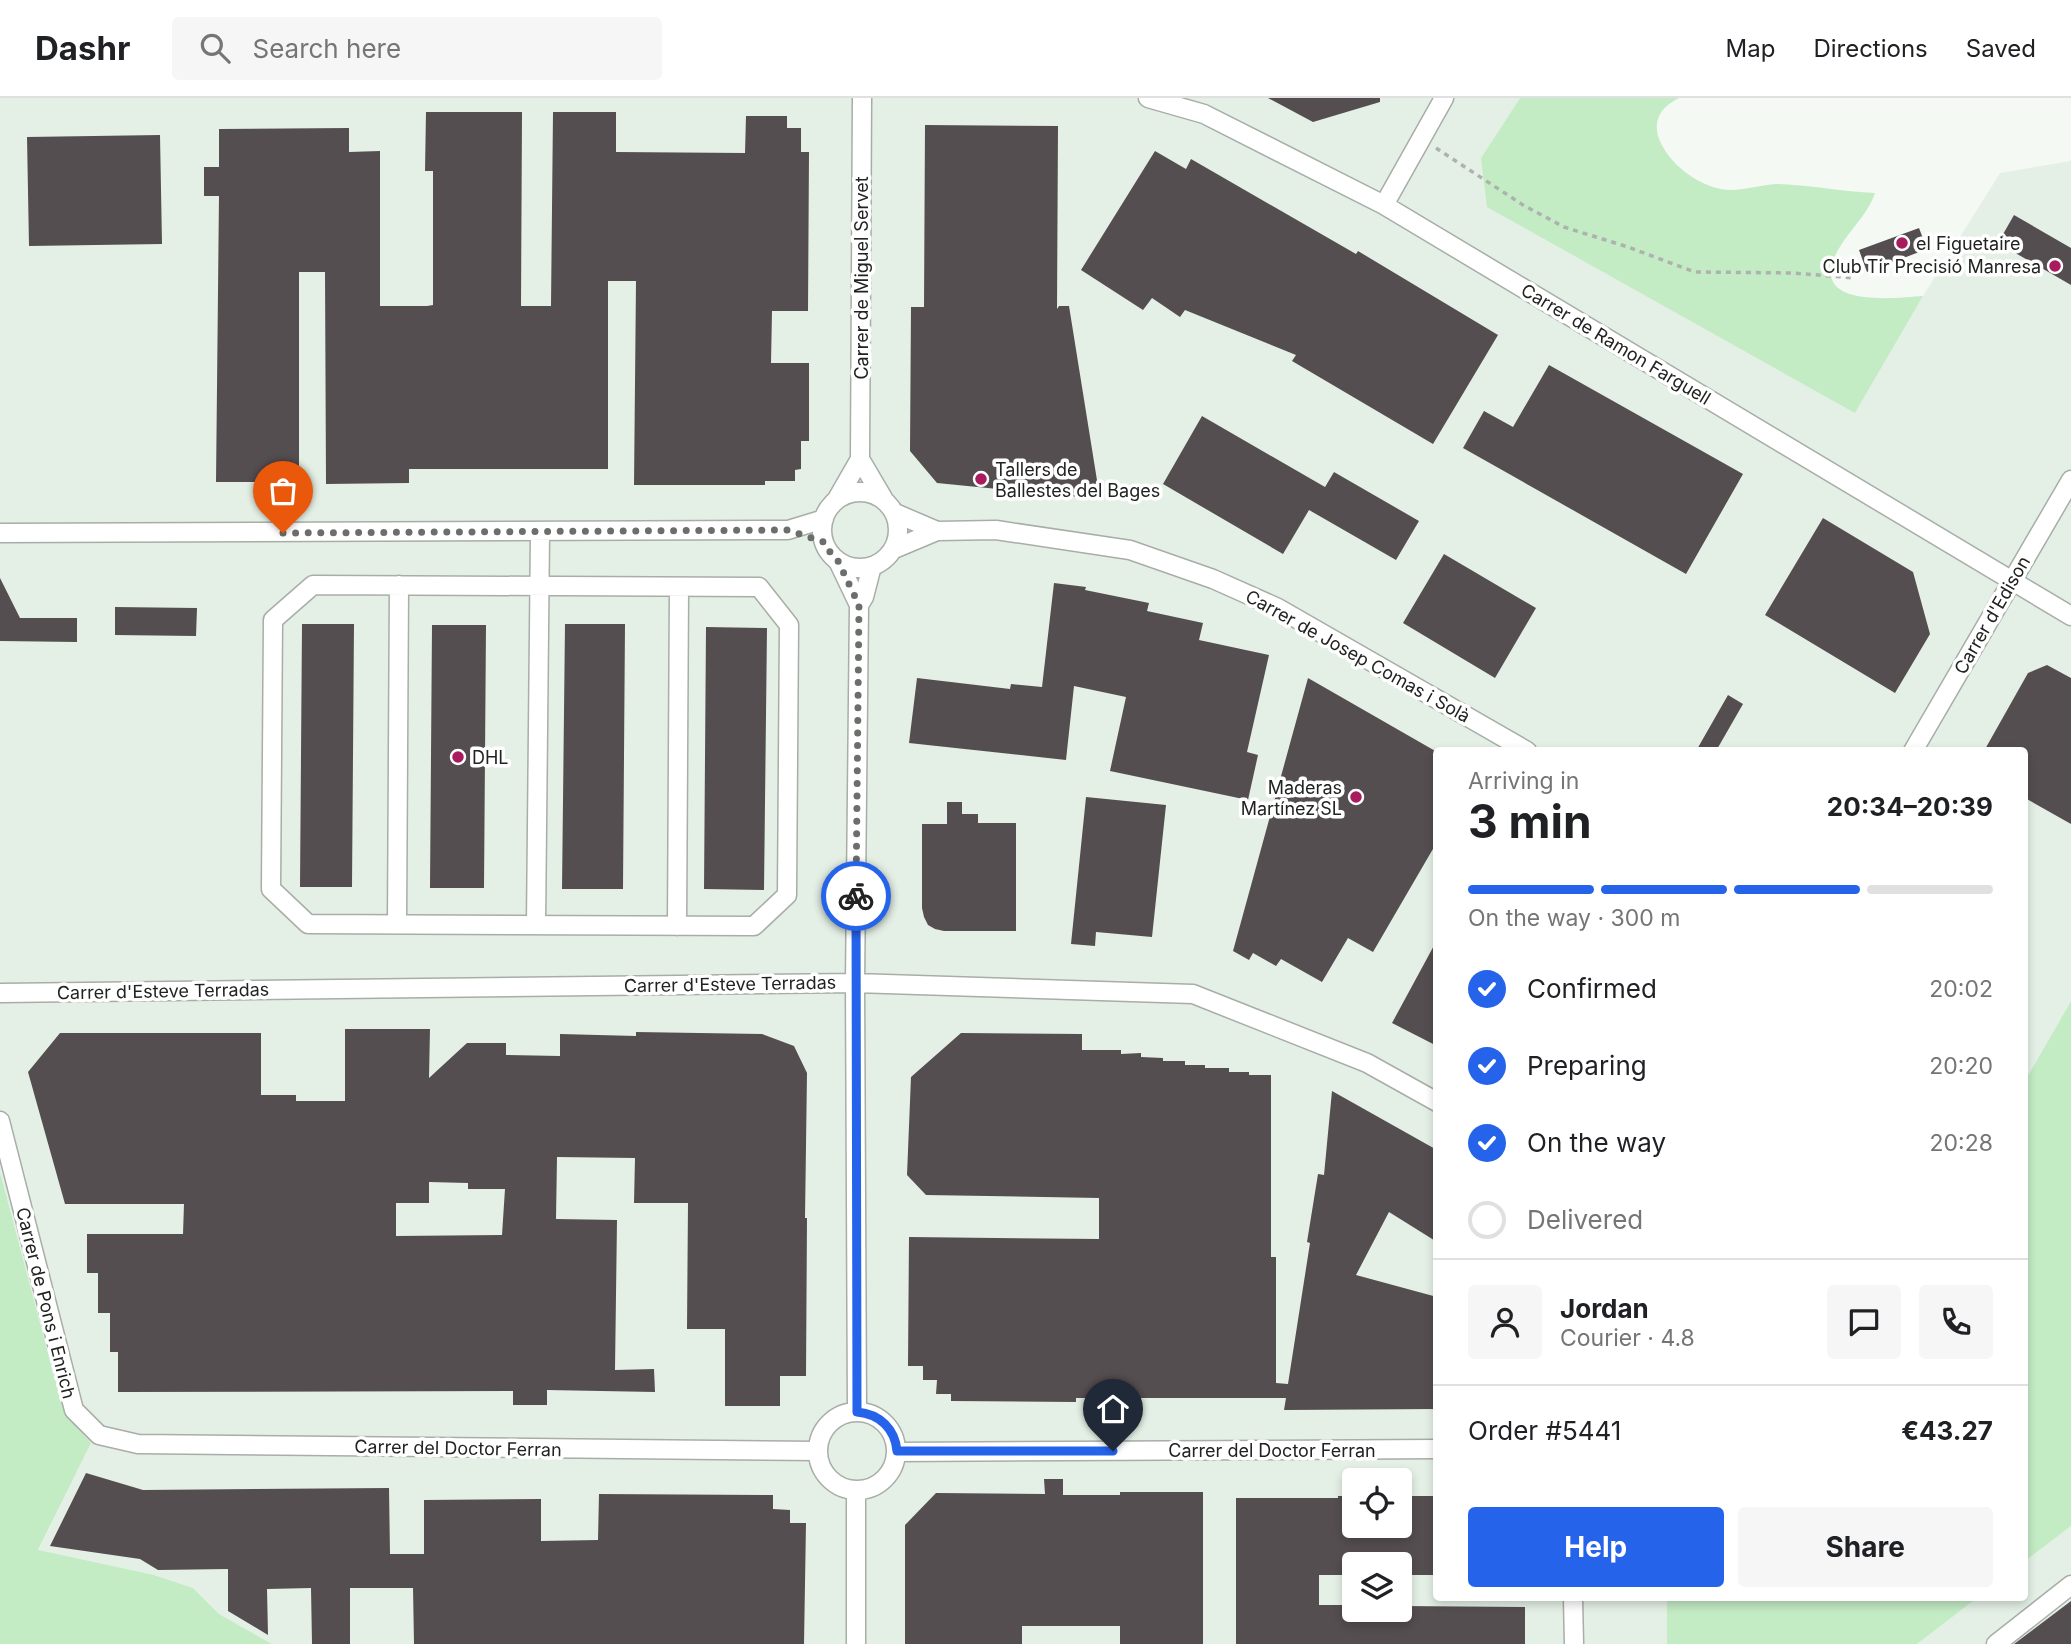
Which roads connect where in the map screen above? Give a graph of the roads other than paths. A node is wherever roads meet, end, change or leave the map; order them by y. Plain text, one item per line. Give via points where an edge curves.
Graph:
1 (862, 98) edge
2 (1148, 98) edge
3 (1444, 98) edge
4 (1384, 205) junction
5 (860, 459) junction
6 (2071, 480) edge
7 (883, 498) junction
8 (837, 499) junction
9 (895, 513) junction
10 (824, 519) junction
11 (788, 530) junction
12 (937, 531) junction
13 (0, 533) edge
14 (540, 533) junction
15 (824, 542) junction
16 (894, 549) junction
17 (838, 561) junction
18 (872, 566) junction
19 (2012, 582) junction
20 (399, 585) junction
21 (539, 586) junction
22 (679, 587) junction
23 (859, 605) junction
24 (2071, 617) edge
25 (1520, 747) edge
26 (1915, 747) edge
27 (397, 924) junction
28 (536, 925) junction
29 (677, 926) junction
30 (855, 983) junction
31 (0, 993) edge
32 (1433, 1100) edge
33 (0, 1121) edge
34 (857, 1412) junction
35 (99, 1435) joint
36 (1433, 1450) edge
37 (818, 1451) junction
38 (897, 1451) junction
39 (856, 1490) junction
40 (2071, 1586) edge
41 (1573, 1601) edge
42 (856, 1644) edge
43 (1573, 1644) edge
44 (1996, 1644) edge

1 - 5 street, Carrer de Miguel Servet
2 - 4 street, Carrer de Ramon Farguell via 1204,114
3 - 4 street
4 - 19 street, Carrer de Ramon Farguell
5 - 7 street
5 - 8 street, Carrer de Miguel Servet
6 - 19 street, Carrer d'Edison
7 - 8 street via 860,491
7 - 9 street
8 - 10 street
9 - 12 street, Carrer de Josep Comas i Solà
9 - 16 street via 899,531
10 - 11 street
10 - 15 street
11 - 14 street
11 - 15 street
12 - 16 street, Carrer de Josep Comas i Solà
12 - 25 street, Carrer de Josep Comas i Solà via 996,530 1130,550 1213,579 1278,608
13 - 14 street
14 - 21 street
15 - 17 street
16 - 18 street
17 - 18 street via 854,568
17 - 23 street
18 - 23 street
19 - 24 street, Carrer de Ramon Farguell
19 - 26 street, Carrer d'Edison
20 - 21 street
20 - 27 street
20 - 27 street via 313,585 274,620 271,889 308,924
21 - 22 street
21 - 28 street
22 - 29 street
22 - 29 street via 759,587 789,625 788,868 787,895 754,926
23 - 30 street
27 - 28 street
28 - 29 street
30 - 31 street, Carrer d'Esteve Terradas
30 - 32 street, Carrer d'Esteve Terradas via 1194,993 1367,1063
30 - 34 street
33 - 35 street, Carrer de Pons i Enrich via 74,1410
34 - 37 street via 831,1423 822,1434
34 - 38 street via 886,1425
35 - 37 street, Carrer del Doctor Ferran via 138,1444
36 - 38 street, Carrer del Doctor Ferran
37 - 39 street via 829,1479
38 - 39 street via 886,1478 874,1487
39 - 42 street
40 - 44 street
41 - 43 street

